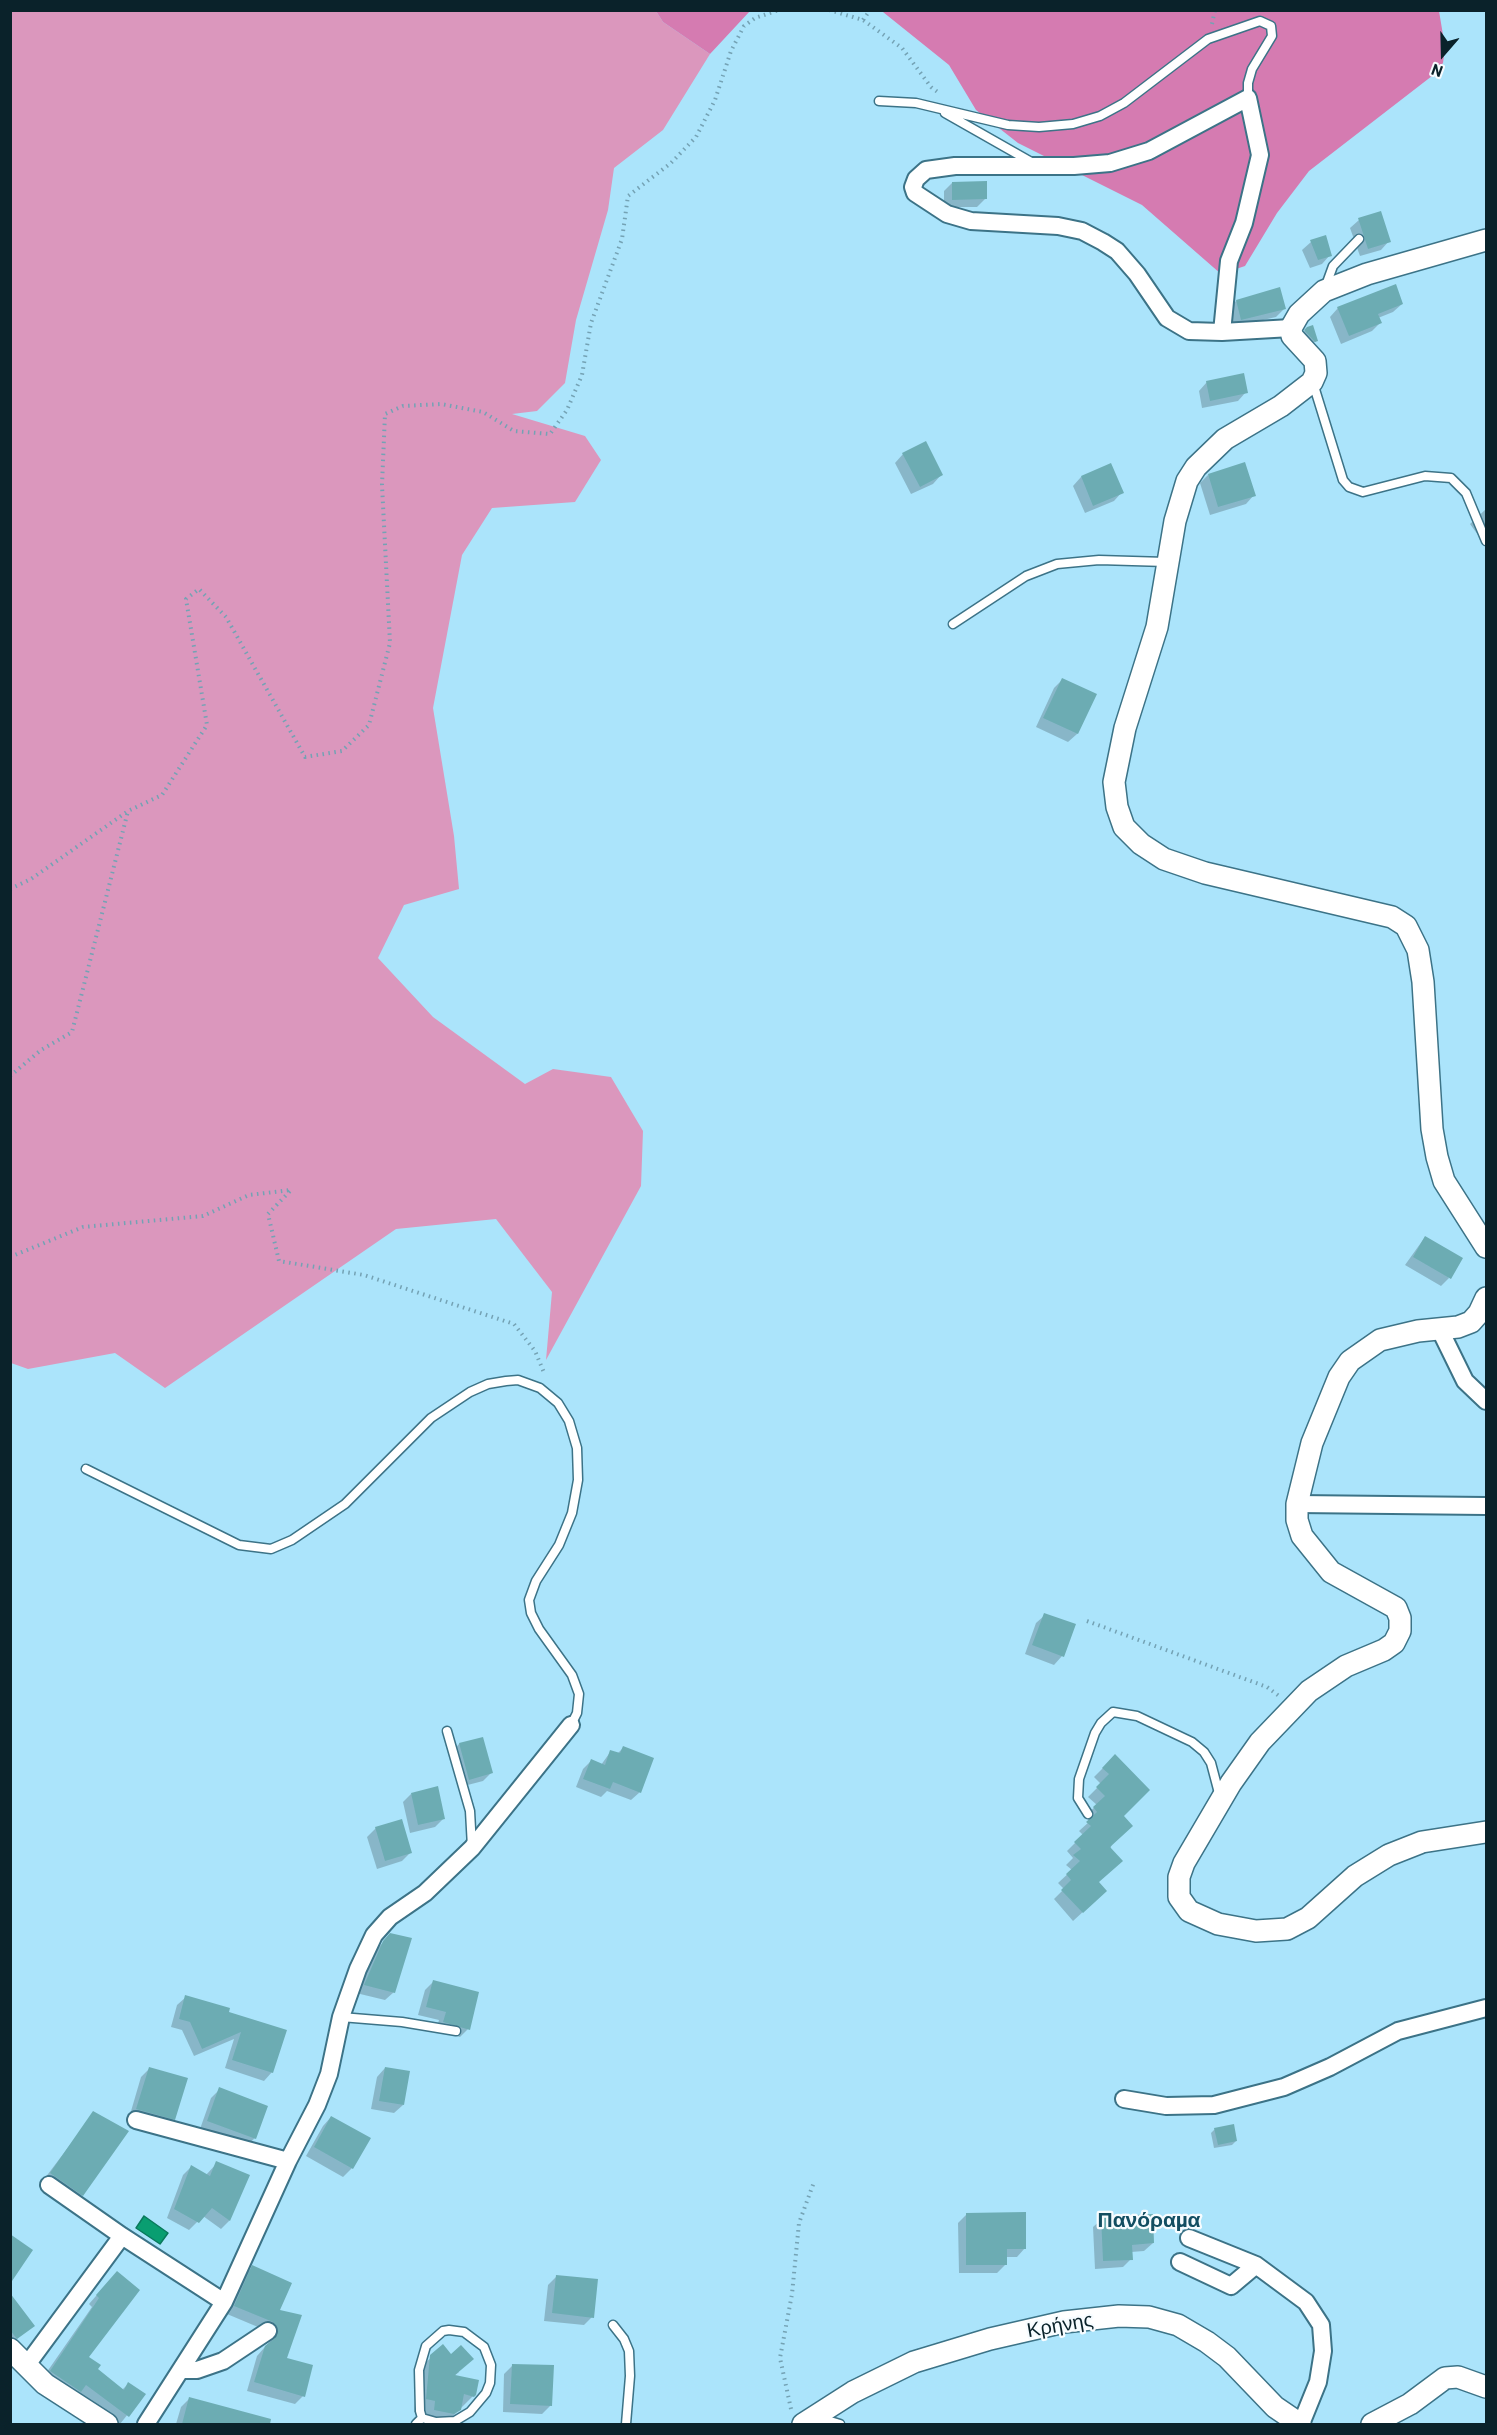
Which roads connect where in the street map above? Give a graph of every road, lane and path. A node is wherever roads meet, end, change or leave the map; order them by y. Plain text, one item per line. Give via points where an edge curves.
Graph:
1 (779, 10) edge
2 (829, 10) edge
3 (870, 10) edge
4 (863, 20) junction
5 (940, 94) dead end
6 (1248, 98) junction
7 (879, 101) dead end
8 (934, 106) junction
9 (1038, 166) junction
10 (1359, 239) dead end
11 (1486, 240) edge
12 (1324, 291) junction
13 (1291, 328) junction
14 (1222, 333) junction
15 (1312, 381) junction
16 (1486, 541) edge
17 (1167, 562) junction
18 (953, 624) dead end
19 (128, 811) junction
20 (10, 889) edge
21 (10, 1076) edge
22 (1486, 1248) edge
23 (10, 1257) edge
24 (1486, 1298) edge
25 (1440, 1330) junction
26 (1486, 1401) edge
27 (558, 1403) junction
28 (86, 1468) dead end
29 (1297, 1504) junction
30 (1486, 1506) edge
31 (1087, 1621) dead end
32 (1292, 1706) junction
33 (571, 1725) joint
34 (447, 1731) dead end
35 (1221, 1800) junction
36 (1088, 1814) dead end
37 (1486, 1832) edge
38 (472, 1848) junction
39 (1486, 2008) edge
40 (341, 2017) junction
41 (456, 2031) dead end
42 (1124, 2098) dead end
43 (136, 2120) dead end
44 (288, 2161) junction
45 (814, 2181) dead end
46 (49, 2185) dead end
47 (122, 2236) junction
48 (1189, 2238) dead end
49 (1180, 2262) dead end
50 (1256, 2265) junction
51 (224, 2302) junction
52 (613, 2325) dead end
53 (268, 2331) dead end
54 (10, 2349) edge
55 (26, 2366) junction
56 (181, 2370) junction
57 (1486, 2387) edge
58 (803, 2418) edge
59 (419, 2421) edge
60 (107, 2424) edge
61 (146, 2424) edge
62 (626, 2424) edge
63 (840, 2424) edge
64 (1301, 2424) edge
65 (1372, 2424) edge

1 - 19 path via 744,26 696,137 671,163 627,196 622,239 591,322 582,375 567,410 550,434 514,431 483,412 441,404 403,406 385,414 382,485 390,643 369,725 342,751 305,757 226,617 199,589 186,599 207,725 162,795
2 - 4 path
3 - 4 path
4 - 5 path via 902,48
6 - 8 lane via 1252,69 1272,36 1271,26 1260,21 1208,39 1124,104 1072,124 1008,125
6 - 9 street via 1149,151 1110,163
6 - 14 street via 1260,154 1244,223 1229,261
7 - 8 lane
8 - 9 lane
9 - 14 street via 926,170 913,187 922,200 947,214 971,221 1058,225 1082,231 1117,251 1178,327 1189,332
10 - 12 lane via 1333,266
11 - 12 street via 1367,274
12 - 13 street via 1309,302
13 - 14 street
13 - 15 street via 1294,340 1315,361
15 - 16 lane via 1342,480 1349,487 1363,492 1425,476 1451,478 1466,493
15 - 17 street via 1281,406 1225,439 1196,466 1180,499
17 - 18 lane via 1099,560 1057,564 1026,576
17 - 22 street via 1157,627 1125,728 1114,782 1124,827 1164,859 1205,873 1392,917 1406,926 1414,939 1423,982 1437,1157 1444,1181
19 - 20 path via 31,879
19 - 21 path via 72,1032 41,1050
23 - 27 path via 83,1227 203,1216 249,1195 291,1190 268,1214 279,1261 364,1275 514,1324 535,1352
24 - 25 street via 1471,1322
25 - 26 street via 1465,1381
25 - 29 street via 1398,1334 1365,1348 1350,1361 1339,1377 1316,1433
27 - 28 lane via 540,1388 518,1380 488,1384 470,1392 431,1418 345,1504 292,1540 271,1549 239,1545
27 - 33 lane via 577,1448 578,1479 572,1513 530,1600 539,1629 572,1675 579,1694
29 - 30 street
29 - 32 street via 1302,1536 1315,1554 1332,1572 1396,1608 1400,1631 1394,1643 1384,1650 1324,1679
31 - 32 path via 1267,1687
32 - 35 street via 1246,1759
33 - 38 street
34 - 38 lane via 470,1811
35 - 36 lane via 1211,1763 1192,1742 1137,1716 1113,1712 1095,1733 1079,1779 1078,1798
35 - 37 street via 1181,1871 1179,1897 1189,1911 1203,1918 1256,1931 1297,1925 1355,1876 1389,1855 1422,1842
38 - 40 street via 374,1935
39 - 42 street via 1398,2031 1284,2087 1214,2105 1166,2106
40 - 41 lane
40 - 44 street via 318,2105
43 - 44 street
44 - 51 street
45 - 58 path via 799,2223 780,2358
46 - 47 street
47 - 51 street
47 - 55 street
48 - 50 street
49 - 50 street via 1232,2286
50 - 64 street via 1306,2302 1320,2325 1323,2351 1318,2382
51 - 56 street
52 - 62 lane via 629,2351
53 - 56 street via 223,2361 197,2370
54 - 55 street
55 - 60 street via 45,2384
56 - 61 street
57 - 65 street via 1458,2377 1445,2378 1410,2404
58 - 63 lane
58 - 64 street, Κρήνης via 914,2362 990,2338 1119,2316 1149,2317 1178,2325 1207,2342 1275,2407
59 - 59 lane via 418,2383 426,2346 449,2330 476,2339 487,2352 491,2365 486,2393 470,2412 455,2421

